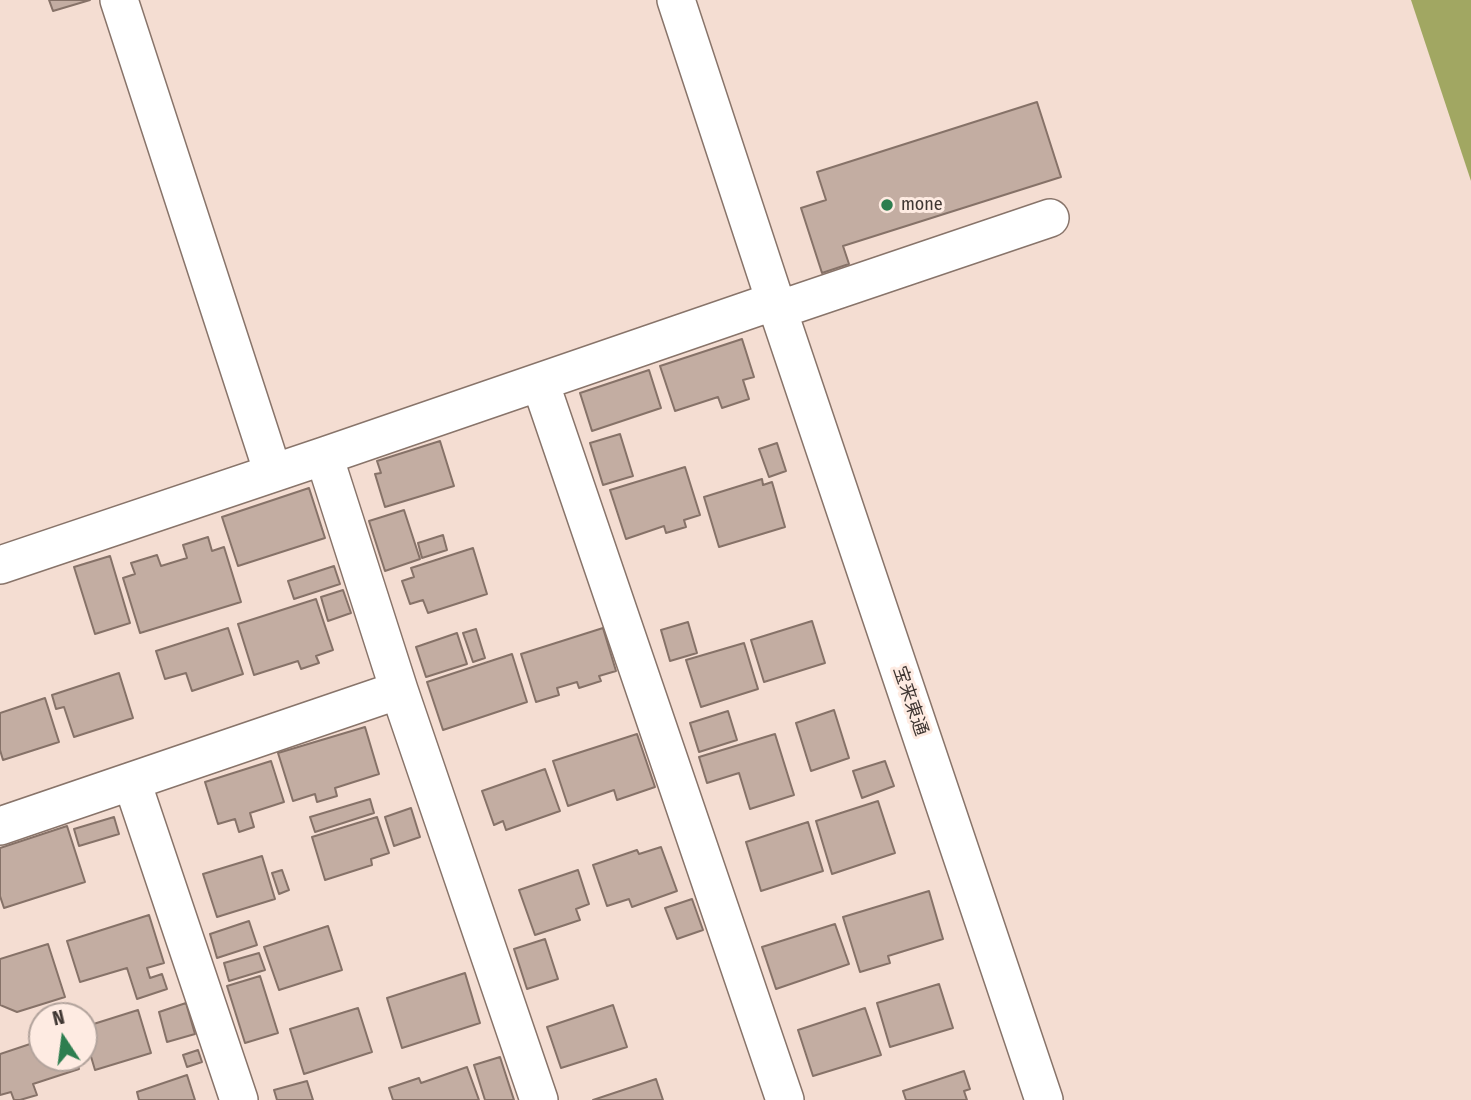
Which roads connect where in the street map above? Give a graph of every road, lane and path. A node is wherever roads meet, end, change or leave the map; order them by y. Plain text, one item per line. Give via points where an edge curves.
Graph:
1 (119, 0) edge
2 (676, 0) edge
3 (1050, 219) dead end
4 (776, 306) junction
5 (540, 382) junction
6 (324, 456) junction
7 (273, 473) junction
8 (0, 565) edge
9 (399, 690) junction
10 (132, 782) junction
11 (0, 826) edge
12 (239, 1100) edge
13 (539, 1100) edge
14 (785, 1100) edge
15 (1044, 1100) edge

1 - 7 street
2 - 4 street, 宝来東通
3 - 4 street
4 - 5 street
4 - 15 street, 宝来東通
5 - 6 street
5 - 14 street
6 - 7 street
6 - 9 street
7 - 8 street
9 - 10 street
9 - 13 street
10 - 11 street
10 - 12 street

